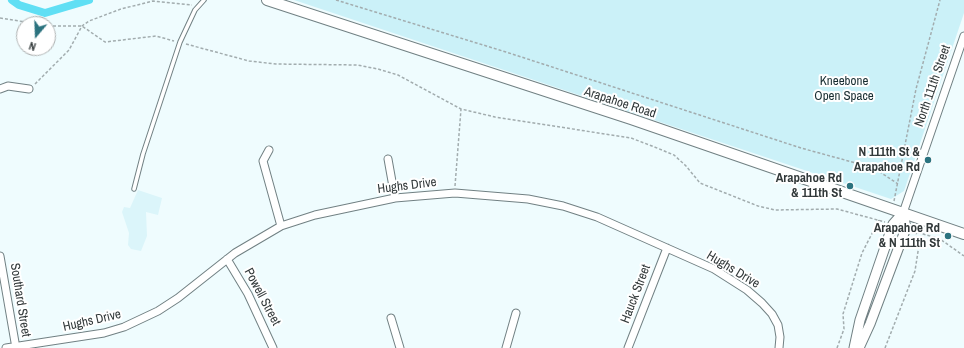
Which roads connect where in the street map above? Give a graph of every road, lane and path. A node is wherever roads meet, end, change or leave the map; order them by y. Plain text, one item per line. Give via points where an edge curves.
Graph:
1 (267, 0) edge
2 (336, 0) edge
3 (940, 0) edge
4 (202, 1) edge
5 (0, 18) edge
6 (16, 21) edge
7 (56, 26) edge
8 (82, 26) junction
9 (964, 36) edge
10 (180, 42) junction
11 (0, 89) edge
12 (29, 89) joint
13 (460, 109) junction
14 (268, 150) dead end
15 (388, 159) dead end
16 (898, 184) junction
17 (134, 189) dead end
18 (455, 193) junction
19 (395, 198) junction
20 (894, 201) dead end
21 (903, 213) junction
22 (879, 220) junction
23 (887, 222) dead end
24 (282, 226) junction
25 (964, 234) edge
26 (667, 248) junction
27 (0, 256) edge
28 (964, 256) edge
29 (227, 259) junction
30 (516, 313) dead end
31 (391, 318) dead end
32 (16, 347) edge
33 (6, 348) edge
34 (273, 348) edge
35 (400, 348) edge
36 (506, 348) edge
37 (628, 348) edge
38 (779, 348) edge
39 (837, 348) edge
40 (854, 348) edge
41 (859, 348) edge
42 (885, 348) edge

1 - 21 main road, Arapahoe Road
2 - 16 path via 506,52 801,148 874,168
3 - 16 path via 916,88 904,141
4 - 8 path via 192,5 153,1 137,4 89,21
4 - 10 lane via 189,20
5 - 6 path
7 - 8 path
8 - 10 path via 105,42 156,36
8 - 12 path via 69,50
9 - 21 street, North 111th Street
10 - 13 path via 250,61 276,64 357,65 378,69 398,76
10 - 17 lane
11 - 12 street via 8,86
13 - 18 path
13 - 22 path via 495,117 631,138 674,155 708,188 758,206 775,210 837,209
14 - 24 street via 263,161
15 - 19 street
16 - 20 path
18 - 19 street, Hughs Drive
18 - 26 street, Hughs Drive via 528,199 563,206 597,217
19 - 24 street, Hughs Drive
21 - 25 main road, Arapahoe Road
21 - 40 street, North 111th Street via 893,224 860,320
21 - 41 street, North 111th Street via 906,228
22 - 23 path
22 - 39 path via 862,253 843,314 844,329
24 - 29 street, Hughs Drive
26 - 37 street, Hauck Street
26 - 38 street, Hughs Drive via 714,269 762,302 778,325
27 - 32 street, Southard Street
28 - 42 path via 940,239 916,231 919,245 915,271
29 - 32 street, Hughs Drive via 178,298 124,327
29 - 34 street, Powell Street via 248,294
30 - 36 street
31 - 35 street
32 - 33 street, Hughs Drive

